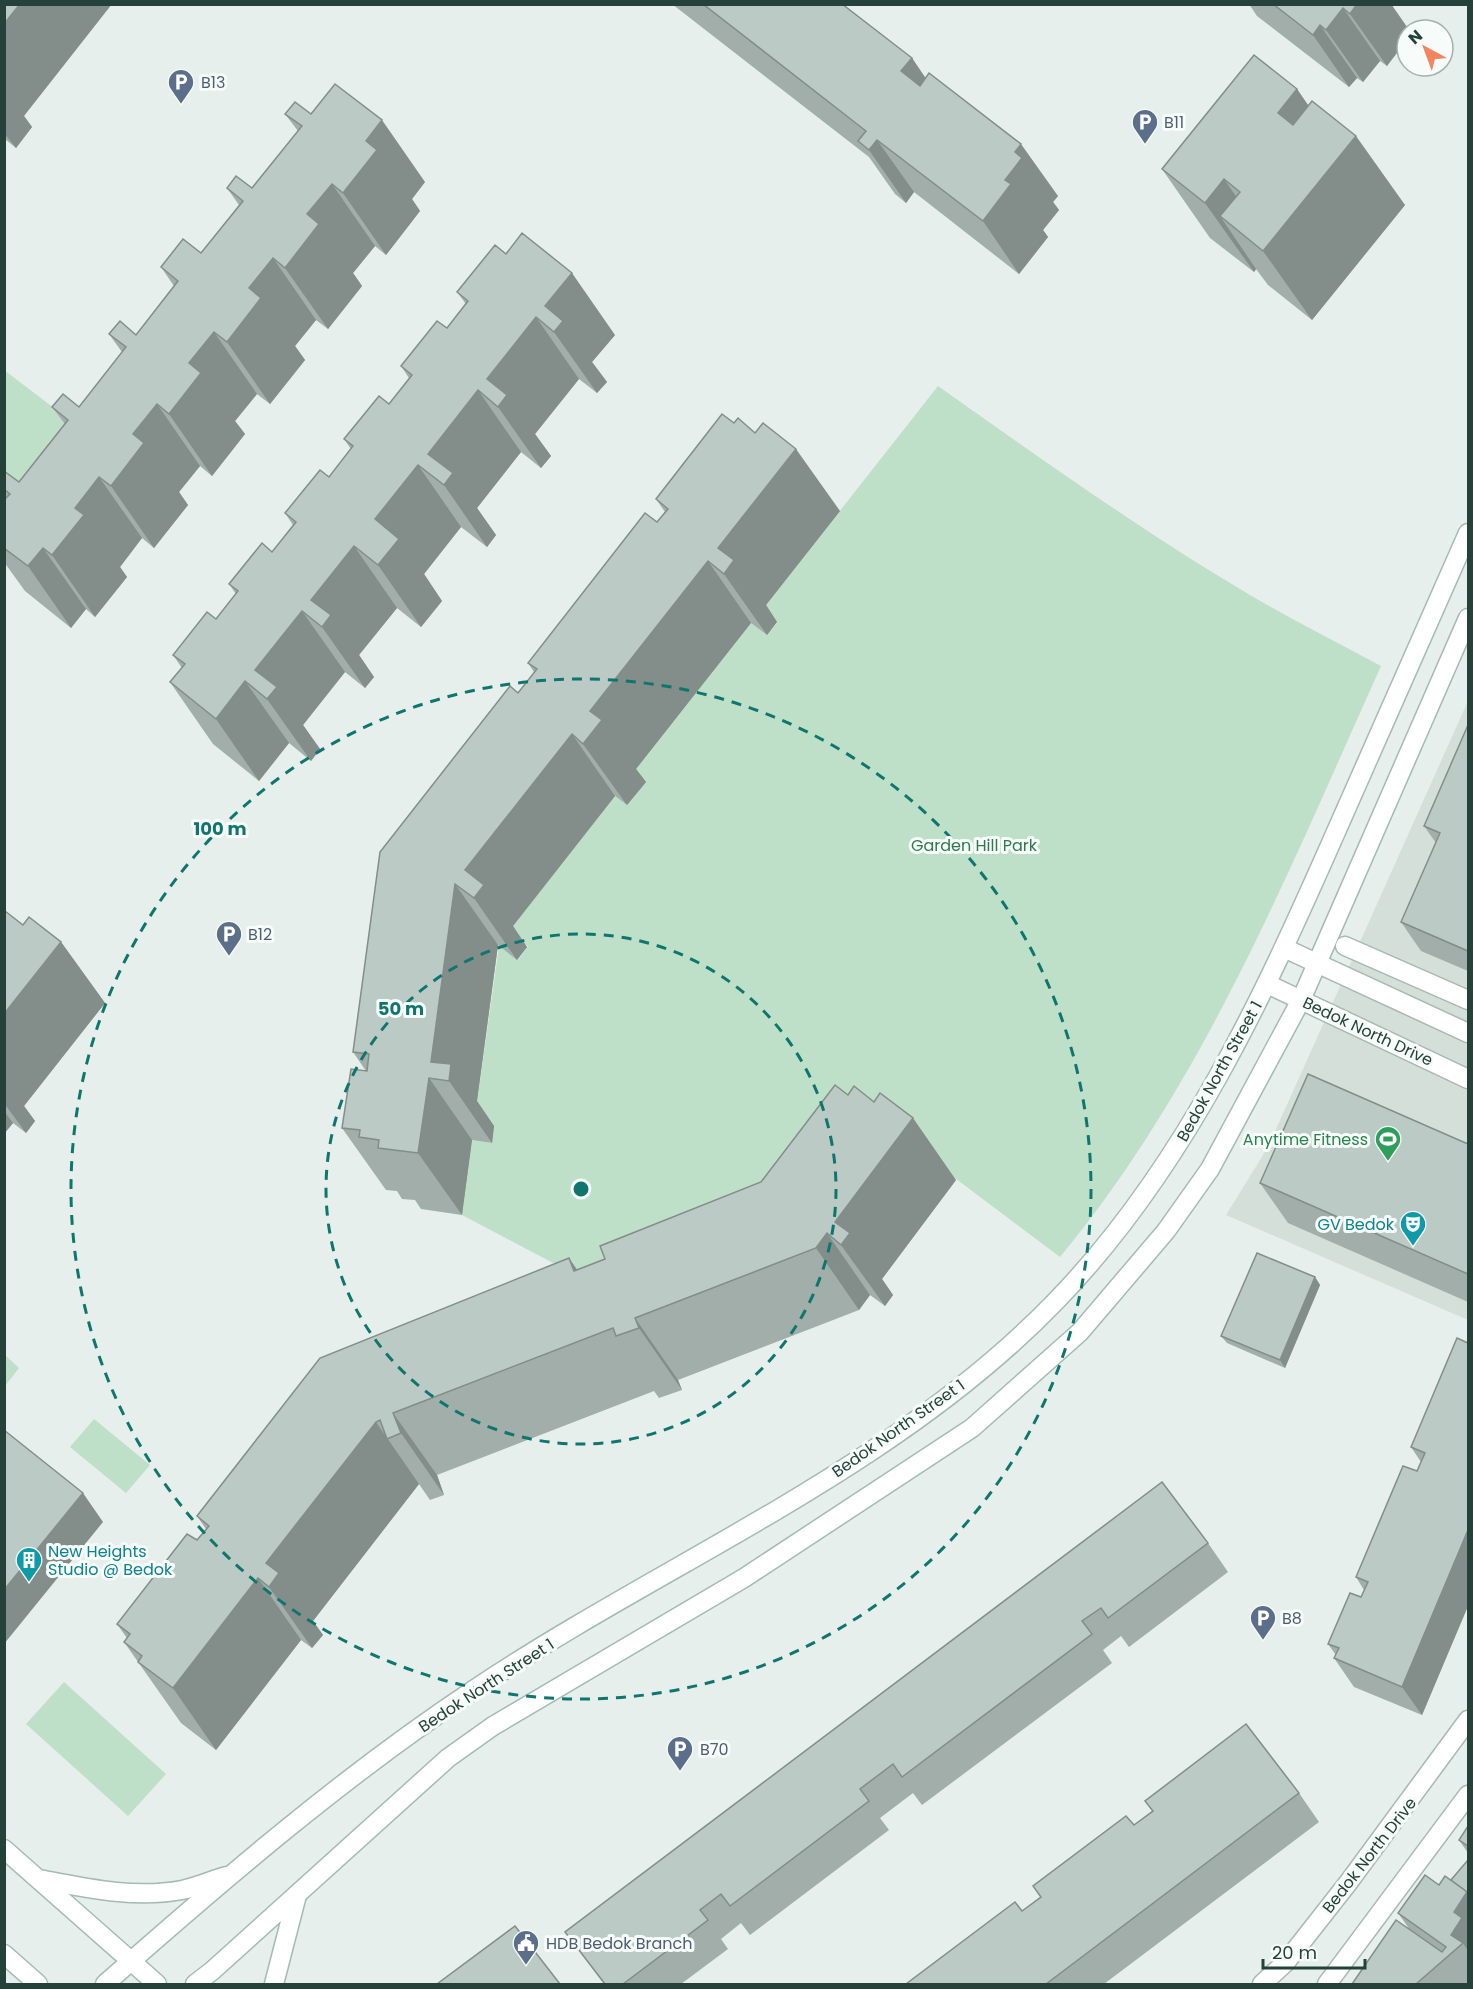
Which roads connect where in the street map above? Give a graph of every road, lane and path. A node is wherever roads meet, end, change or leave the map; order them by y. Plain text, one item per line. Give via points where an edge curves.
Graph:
1 (1468, 533) edge
2 (1468, 618) edge
3 (1345, 946) dead end
4 (1284, 948) junction
5 (1317, 963) junction
6 (1267, 984) junction
7 (1301, 1000) junction
8 (1468, 1000) edge
9 (1468, 1033) edge
10 (1468, 1078) edge
11 (1468, 1720) edge
12 (1468, 1796) edge
13 (4, 1849) edge
14 (235, 1873) junction
15 (38, 1878) junction
16 (297, 1895) junction
17 (4, 1954) edge
18 (131, 1962) junction
19 (38, 1984) edge
20 (105, 1984) edge
21 (157, 1984) edge
22 (195, 1984) edge
23 (274, 1984) edge
24 (1262, 1984) edge
25 (1327, 1984) edge

1 - 4 street, Bedok North Street 1
2 - 5 street
3 - 8 street
4 - 5 street
4 - 6 street, Bedok North Street 1
5 - 7 street
5 - 9 street
6 - 7 street, Bedok North Drive
6 - 14 street, Bedok North Street 1 via 1175,1150 1134,1208 1055,1302 948,1397 846,1467 476,1688 346,1781
7 - 10 street, Bedok North Drive
7 - 16 street via 1210,1168 1179,1213 1080,1332 1038,1372 972,1428 744,1578 493,1726 448,1758
11 - 24 street, Bedok North Drive via 1348,1884 1286,1962
12 - 25 street
13 - 15 street
14 - 15 street via 183,1890 141,1894
14 - 18 street, Bedok North Street 1
15 - 18 street
16 - 22 street
16 - 23 street
17 - 19 street
18 - 20 street, Bedok North Street 1
18 - 21 street

